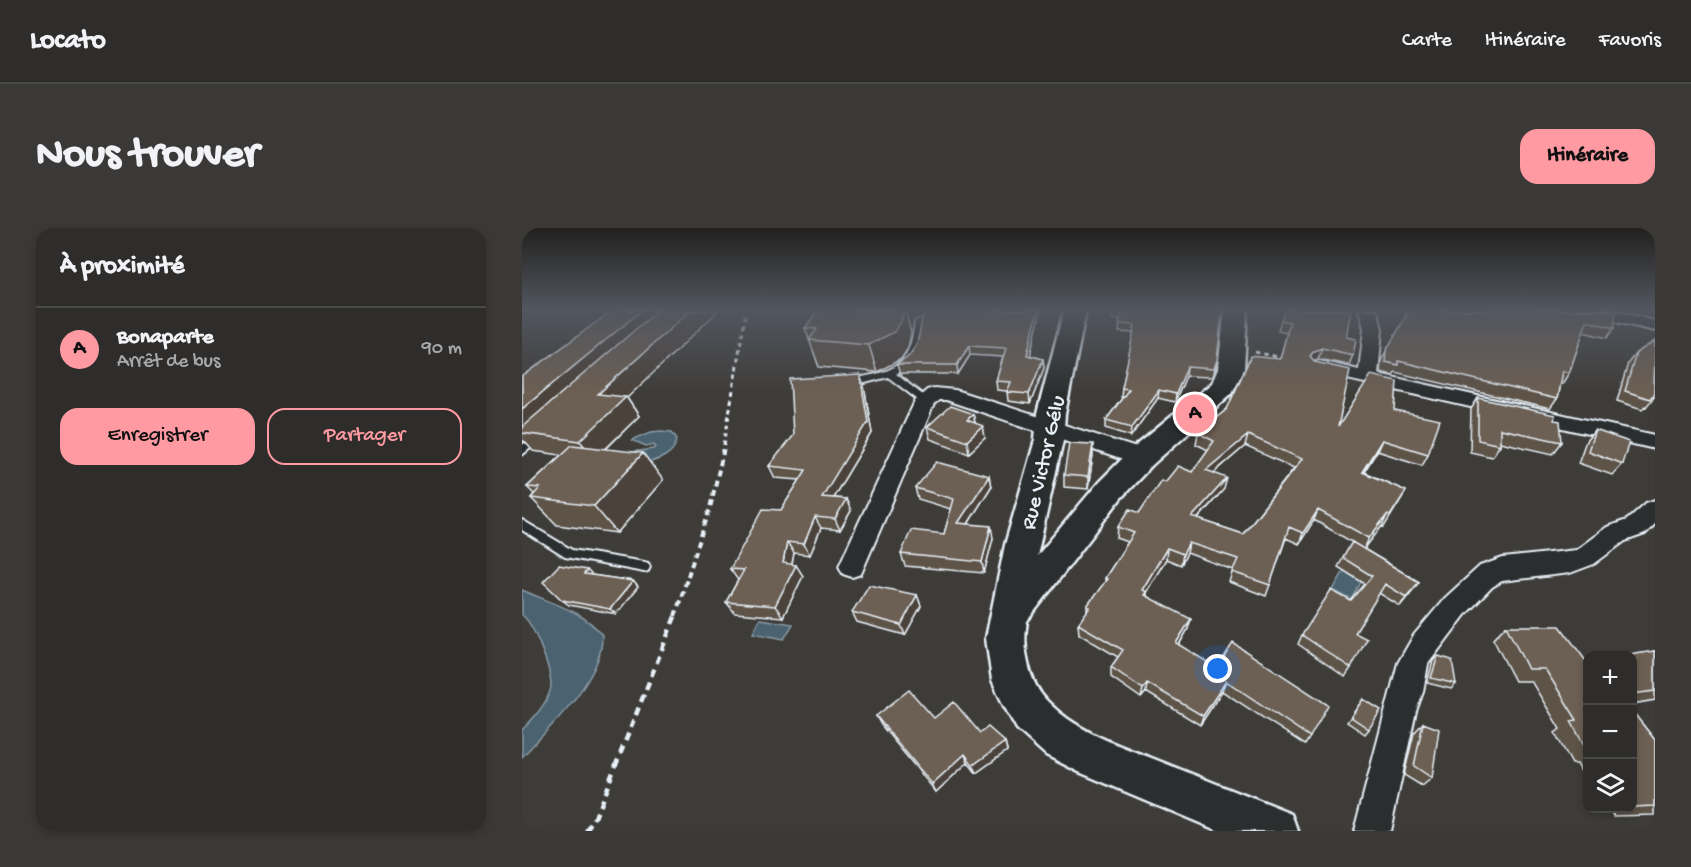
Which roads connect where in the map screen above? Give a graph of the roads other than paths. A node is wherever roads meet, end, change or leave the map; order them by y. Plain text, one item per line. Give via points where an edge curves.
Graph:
1 (916, 338) edge
2 (1069, 338) edge
3 (1234, 338) edge
4 (1372, 338) edge
5 (1319, 367) edge
6 (890, 373) junction
7 (1368, 378) junction
8 (839, 383) edge
9 (926, 401) junction
10 (549, 427) edge
11 (1050, 428) junction
12 (1655, 442) edge
13 (522, 451) edge
14 (1141, 458) junction
15 (1655, 509) edge
16 (522, 524) edge
17 (1022, 544) junction
18 (1057, 555) junction
19 (852, 566) dead end
20 (644, 567) dead end
21 (1010, 615) junction
22 (1275, 831) edge
23 (1372, 831) edge

1 - 6 lane via 914,352
2 - 11 street, Rue Victor Gélu
3 - 14 street via 1228,379 1217,394
4 - 7 street
5 - 7 street
6 - 8 lane
6 - 9 lane
7 - 12 street
9 - 11 street via 934,394 948,394
9 - 19 street
10 - 13 lane
11 - 14 street
11 - 17 street, Rue Victor Gélu
14 - 18 street
15 - 23 street via 1636,527 1616,534 1585,557 1503,569 1476,584 1413,664
16 - 20 lane via 569,554
17 - 18 street via 1036,556
17 - 21 street, Rue Victor Gélu
18 - 21 street
21 - 22 street, Rue Victor Gélu via 1005,638 1012,680 1024,704 1047,729 1094,758

